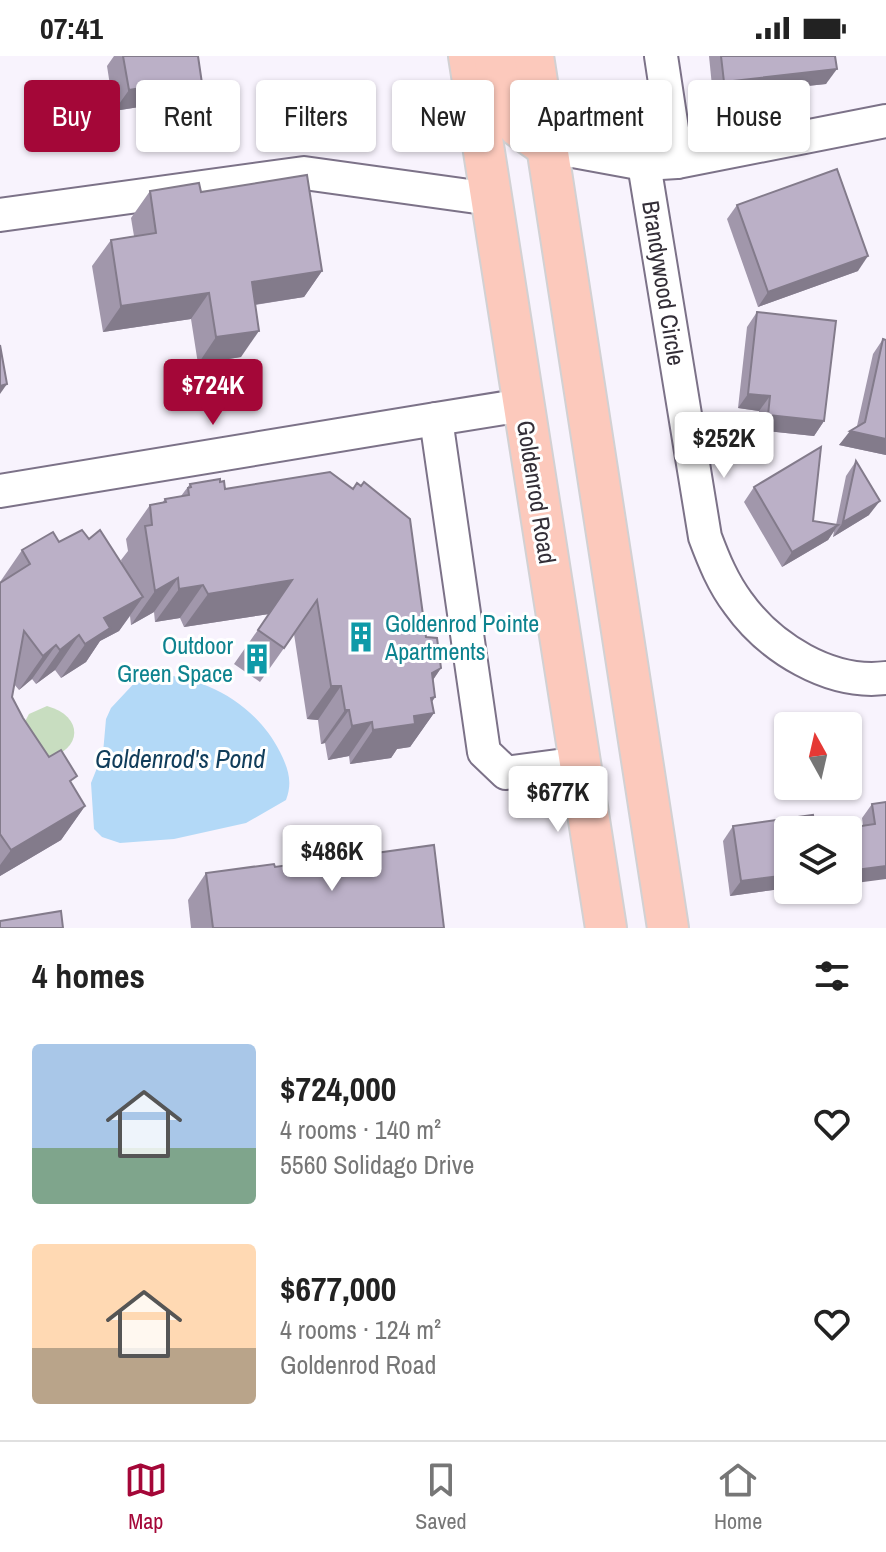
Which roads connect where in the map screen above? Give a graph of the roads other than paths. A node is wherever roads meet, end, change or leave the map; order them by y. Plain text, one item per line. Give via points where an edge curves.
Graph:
1 (469, 56) edge
2 (494, 56) edge
3 (533, 56) edge
4 (661, 56) edge
5 (536, 80) edge
6 (510, 116) edge
7 (886, 121) edge
8 (547, 152) edge
9 (579, 152) edge
10 (677, 162) junction
11 (644, 164) junction
12 (491, 199) junction
13 (0, 215) edge
14 (523, 405) junction
15 (436, 419) junction
16 (0, 491) edge
17 (886, 678) edge
18 (580, 763) junction
19 (606, 928) edge
20 (668, 928) edge

1 - 12 main road, Goldenrod Road
2 - 6 main road via 502,107
3 - 5 main road
4 - 10 street
7 - 10 street, Brandywood Circle
8 - 20 main road
9 - 11 street, Brandywood Circle
10 - 11 street, Brandywood Circle
11 - 17 street, Brandywood Circle via 705,537 726,585 752,621 803,659 838,675
12 - 13 street via 304,173
12 - 14 main road, Goldenrod Road
14 - 15 street
14 - 18 main road, Goldenrod Road
15 - 16 street
15 - 18 street via 484,752 506,773
18 - 19 main road, Goldenrod Road

